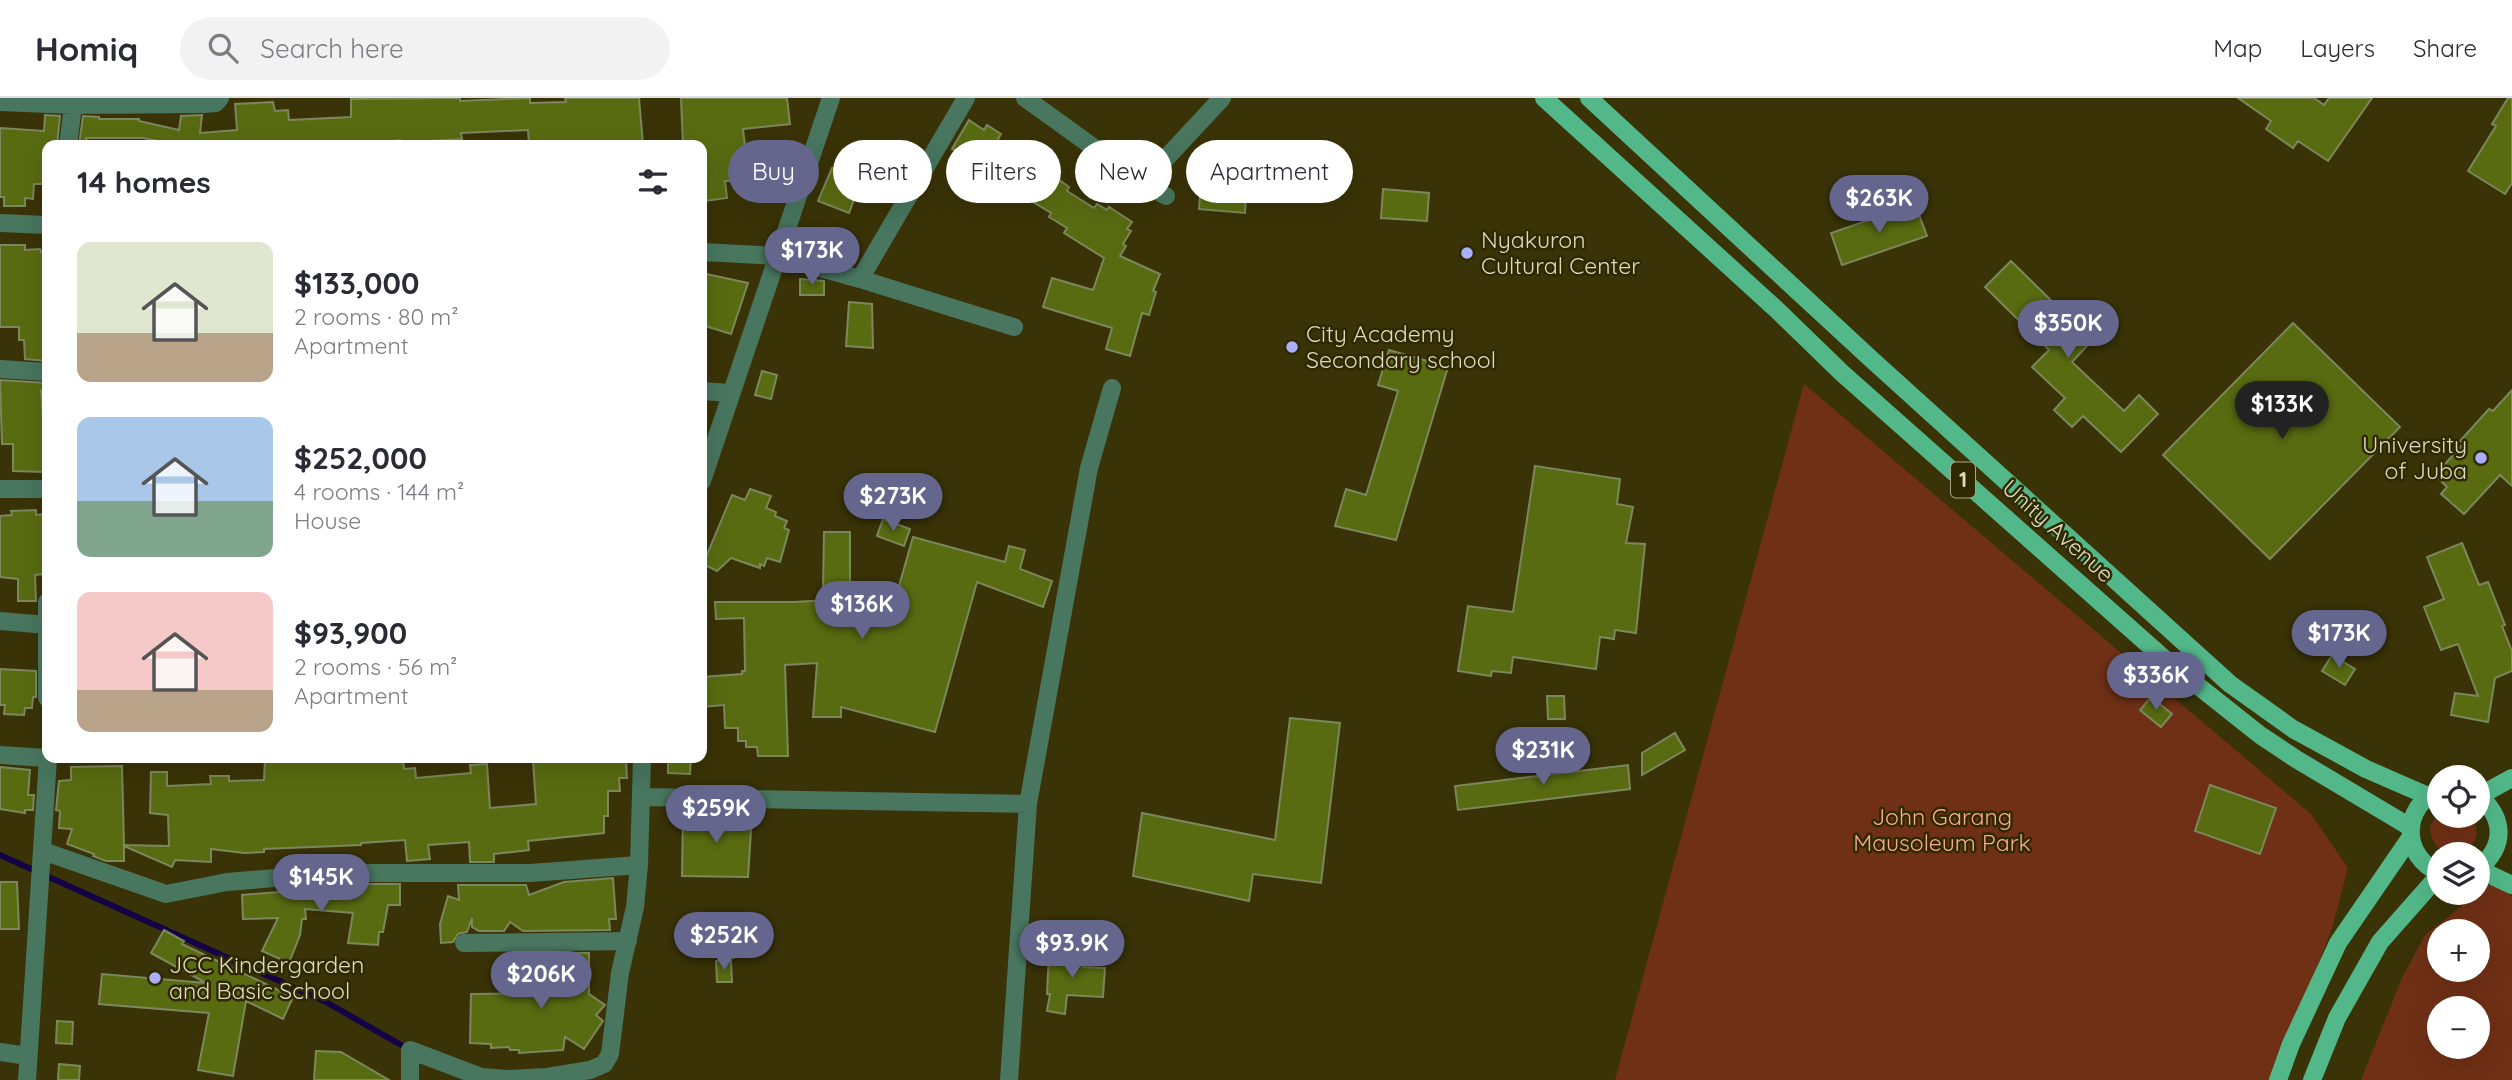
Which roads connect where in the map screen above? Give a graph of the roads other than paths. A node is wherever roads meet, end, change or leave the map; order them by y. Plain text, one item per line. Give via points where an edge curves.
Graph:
1 (220, 98) edge
2 (831, 98) edge
3 (966, 98) edge
4 (1025, 98) edge
5 (1222, 98) edge
6 (1544, 98) edge
7 (1589, 98) edge
8 (0, 102) edge
9 (73, 102) edge
10 (69, 140) edge
11 (1083, 140) edge
12 (1172, 152) edge
13 (0, 223) edge
14 (42, 225) edge
15 (707, 252) edge
16 (778, 256) junction
17 (860, 279) junction
18 (1014, 327) dead end
19 (0, 369) edge
20 (42, 372) edge
21 (1112, 388) dead end
22 (707, 391) edge
23 (730, 393) junction
24 (707, 465) edge
25 (0, 489) edge
26 (42, 489) edge
27 (0, 621) edge
28 (42, 625) edge
29 (0, 755) edge
30 (42, 758) edge
31 (47, 763) edge
32 (642, 763) edge
33 (2512, 778) edge
34 (2490, 790) edge
35 (2427, 791) edge
36 (642, 797) junction
37 (2427, 798) edge
38 (1028, 804) junction
39 (2490, 806) edge
40 (2505, 831) edge
41 (2410, 833) junction
42 (43, 851) junction
43 (2490, 858) edge
44 (639, 865) junction
45 (2427, 865) edge
46 (2490, 875) edge
47 (2512, 885) edge
48 (2427, 889) edge
49 (628, 941) junction
50 (464, 943) dead end
51 (0, 1052) edge
52 (29, 1056) junction
53 (27, 1080) edge
54 (410, 1080) edge
55 (1009, 1080) edge
56 (2277, 1080) edge
57 (2312, 1080) edge

1 - 9 street via 204,104
2 - 16 street
3 - 17 street
4 - 11 street
5 - 12 street
6 - 41 main road, Unity Avenue / 1 via 1842,373 2168,662 2260,735
7 - 35 main road, Unity Avenue / 1 via 2230,684 2293,729 2366,769
8 - 9 street
9 - 10 street
13 - 14 street
15 - 16 street
16 - 17 street
16 - 23 street
17 - 18 street
19 - 20 street
21 - 38 street via 1088,468
22 - 23 street
23 - 24 street
25 - 26 street
27 - 28 street
29 - 30 street
31 - 42 street
32 - 36 street
33 - 34 main road
36 - 38 street
36 - 44 street
37 - 41 main road, 1 via 2419,804
38 - 55 street
39 - 40 main road
40 - 43 main road
41 - 45 main road, 1 via 2420,860
41 - 56 main road via 2338,943
42 - 44 street via 166,894 227,882 337,873 530,873
42 - 52 street
44 - 49 street
46 - 47 main road
48 - 57 main road via 2380,942 2337,1018
49 - 50 street
49 - 54 street via 610,1054 604,1064 547,1077 481,1077 410,1050
51 - 52 street
52 - 53 street

